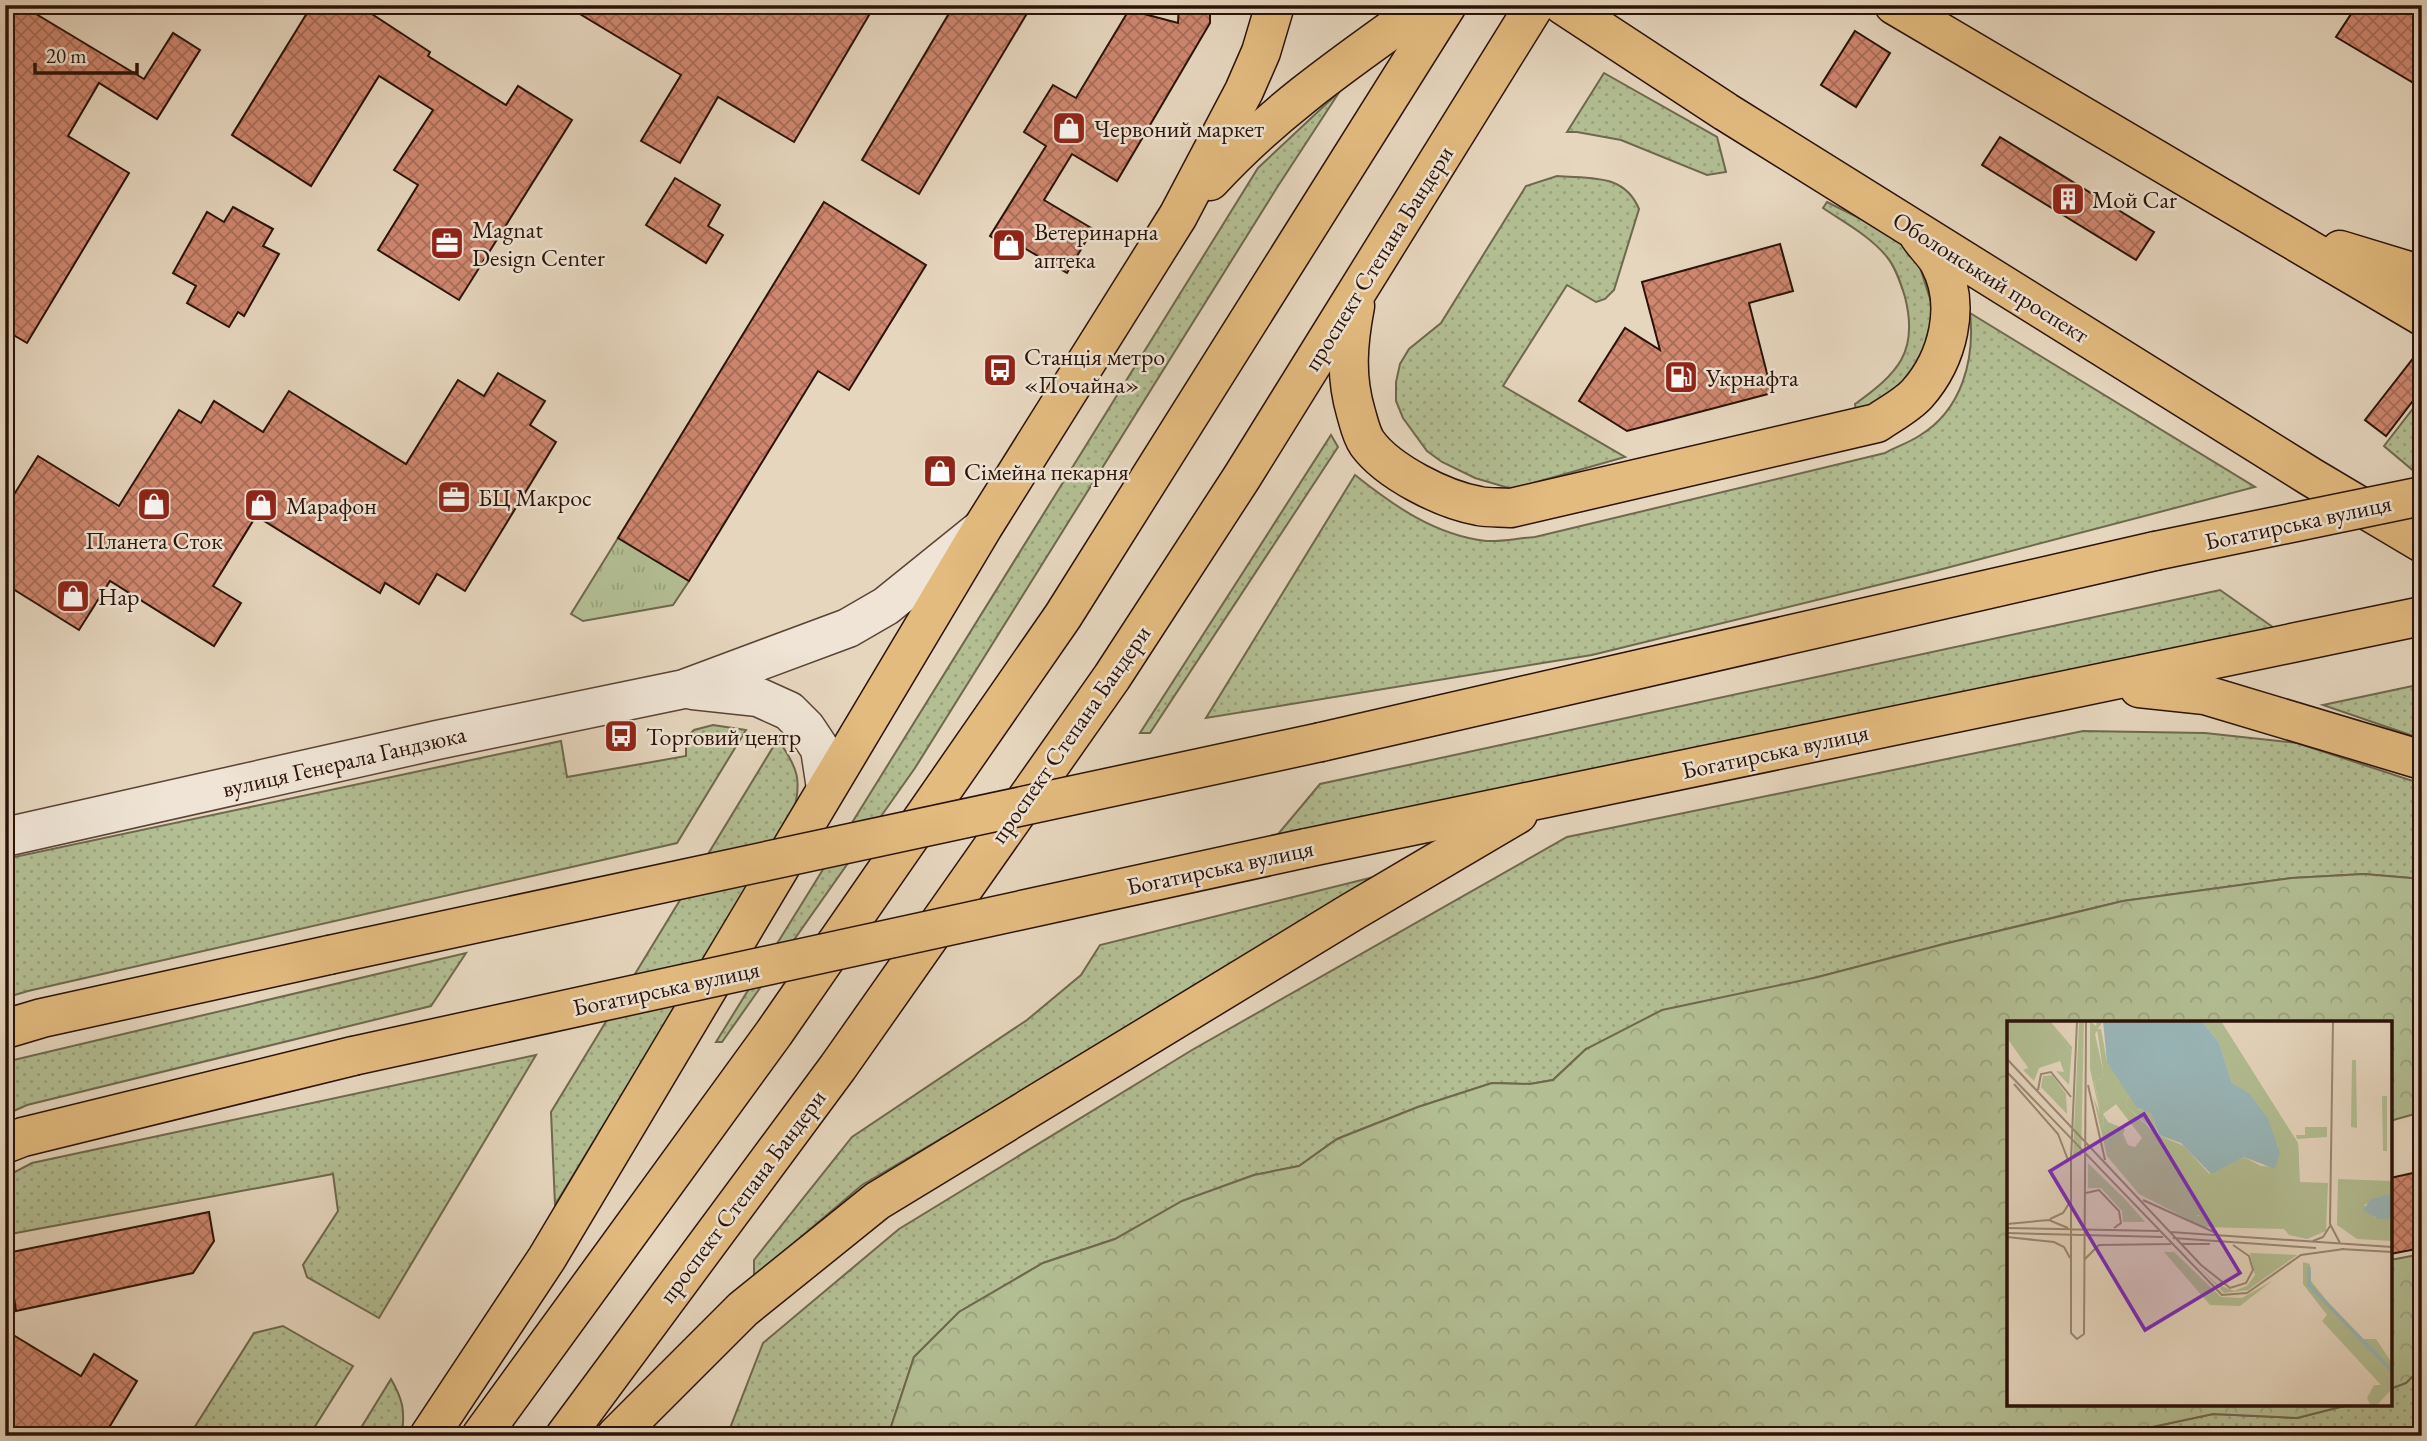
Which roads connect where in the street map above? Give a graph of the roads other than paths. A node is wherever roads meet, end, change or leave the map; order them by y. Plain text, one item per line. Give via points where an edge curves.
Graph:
1 (1275, 5) edge
2 (1426, 5) edge
3 (1447, 5) edge
4 (1535, 5) edge
5 (1563, 5) edge
6 (1894, 5) edge
7 (1934, 5) edge
8 (1954, 39) junction
9 (1178, 216) junction
10 (2270, 227) junction
11 (1913, 229) junction
12 (2422, 275) edge
13 (1358, 292) junction
14 (2422, 316) edge
15 (2422, 496) edge
16 (983, 527) junction
17 (2422, 543) edge
18 (2422, 616) edge
19 (2102, 684) junction
20 (684, 689) junction
21 (2422, 760) edge
22 (826, 788) junction
23 (1546, 798) junction
24 (5, 838) edge
25 (5, 1029) edge
26 (14, 1140) edge
27 (429, 1436) edge
28 (481, 1436) edge
29 (565, 1436) edge
30 (616, 1436) edge

1 - 9 main road via 1244,91
2 - 9 main road via 1304,92 1232,156
3 - 28 main road via 1063,616 774,1033
4 - 13 main road, проспект Степана Бандери
5 - 11 main road, Оболонський проспект
6 - 8 main road
7 - 8 main road
8 - 10 main road
9 - 16 main road
10 - 12 main road
10 - 14 main road
11 - 13 main road via 1939,262 1951,319 1941,356 1916,395 1877,423 1511,508 1478,506 1441,494 1409,477 1368,444 1352,402 1347,369
11 - 17 main road, Оболонський проспект
13 - 29 main road, проспект Степана Бандери via 1111,677 838,1067
15 - 25 main road, Богатирська вулиця, bridge via 2155,551 1321,742
16 - 20 street, вулиця Генерала Гандзюка via 886,606 848,628
16 - 22 main road
18 - 19 main road, Богатирська вулиця
19 - 21 main road via 2205,695
19 - 23 main road, Богатирська вулиця
20 - 22 street, вулиця Генерала Гандзюка via 758,697 789,711 820,749
20 - 24 street, вулиця Генерала Гандзюка
22 - 27 main road via 547,1258
23 - 26 main road, Богатирська вулиця, bridge via 353,1056
23 - 30 main road via 877,1201 743,1309

